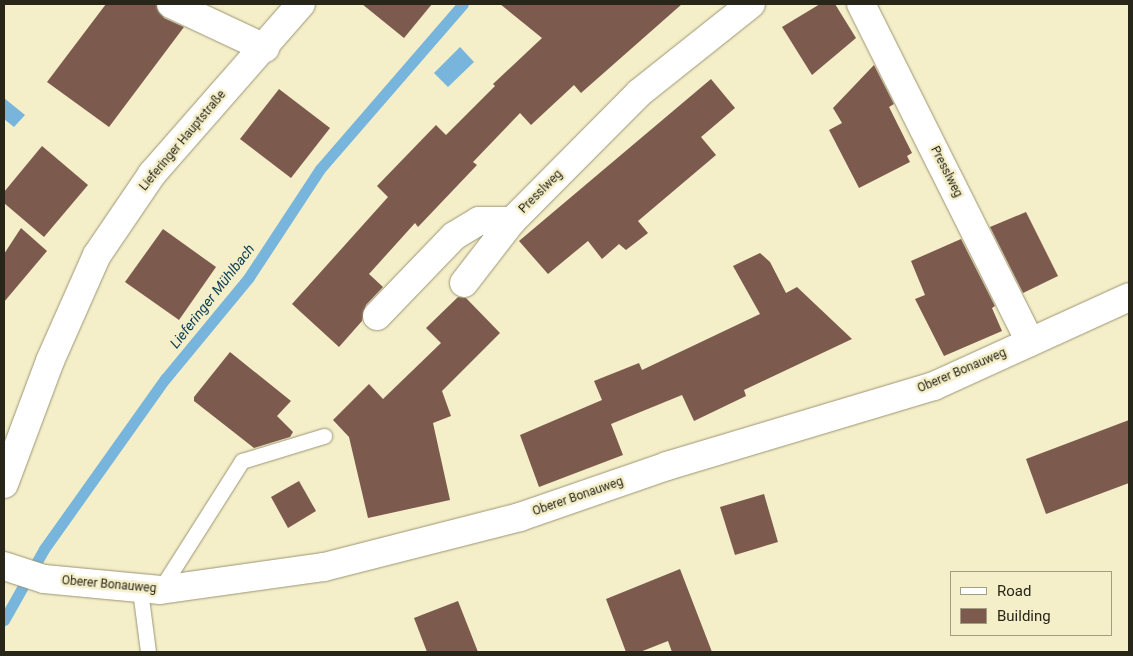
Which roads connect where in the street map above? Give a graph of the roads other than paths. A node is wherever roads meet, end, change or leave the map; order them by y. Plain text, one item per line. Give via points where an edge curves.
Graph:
1 (171, 4) edge
2 (301, 4) edge
3 (751, 4) edge
4 (861, 4) edge
5 (264, 48) junction
6 (512, 221) junction
7 (464, 283) dead end
8 (1129, 297) edge
9 (377, 316) dead end
10 (1030, 342) junction
11 (324, 436) dead end
12 (4, 484) edge
13 (7, 568) edge
14 (150, 590) junction
15 (148, 652) edge

1 - 5 street
2 - 5 street, Lieferinger Hauptstraße
3 - 6 street, Presslweg via 639,93
4 - 10 street, Presslweg
5 - 12 street, Lieferinger Hauptstraße via 152,174 97,254 50,361
6 - 7 street, Presslweg
6 - 9 street, Presslweg via 479,220 454,236
8 - 10 street, Oberer Bonauweg
10 - 14 street, Oberer Bonauweg via 934,386 667,466 520,517 324,567
11 - 14 lane via 242,462
13 - 14 street, Oberer Bonauweg via 44,579
14 - 15 lane

